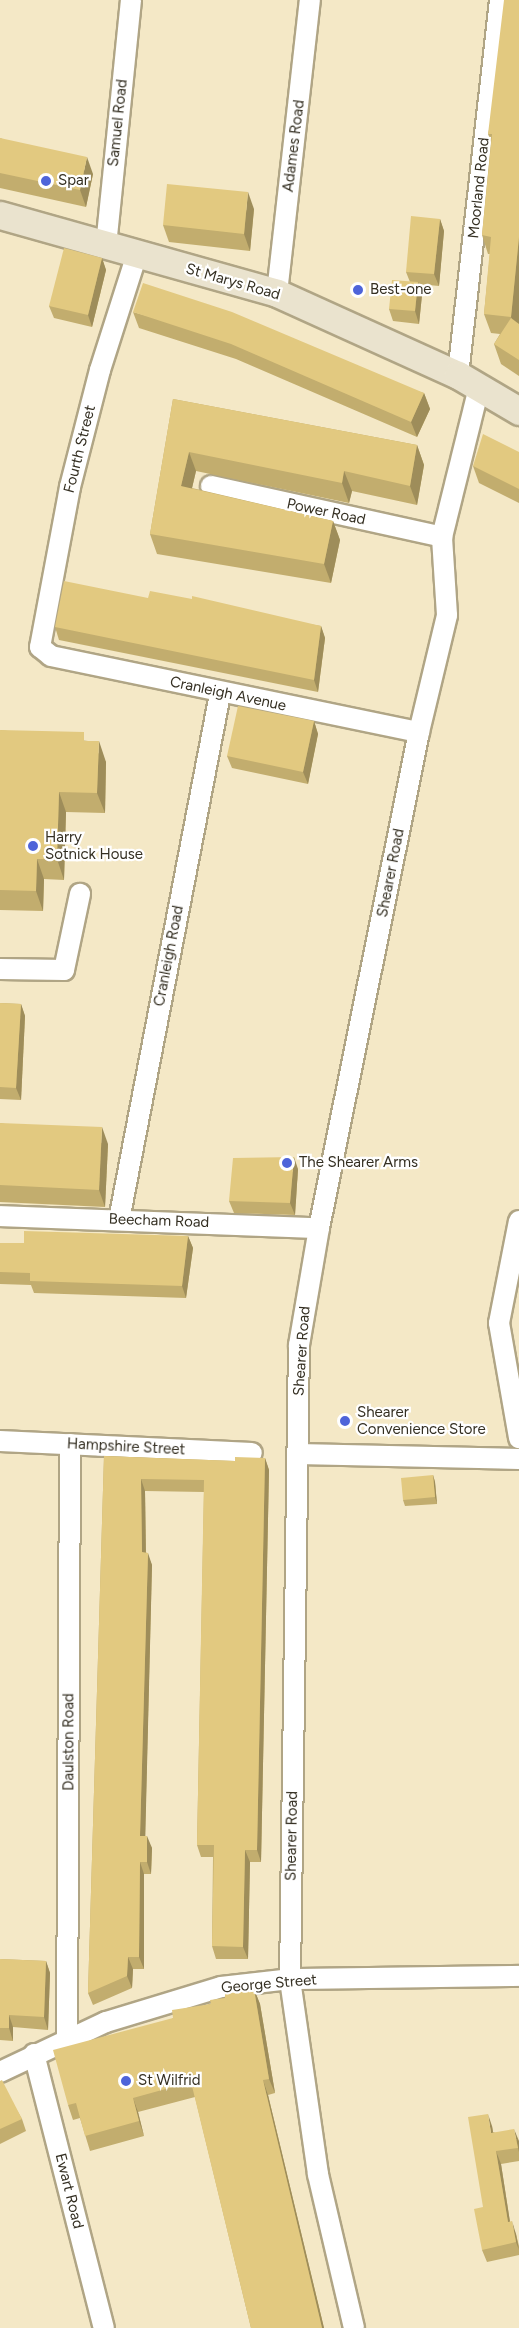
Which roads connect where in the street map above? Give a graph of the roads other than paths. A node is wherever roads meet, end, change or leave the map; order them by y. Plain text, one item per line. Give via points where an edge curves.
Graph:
1 (131, 0) edge
2 (310, 0) edge
3 (500, 0) edge
4 (0, 215) edge
5 (106, 246) junction
6 (137, 254) junction
7 (277, 293) junction
8 (469, 381) junction
9 (519, 411) edge
10 (211, 486) dead end
11 (442, 537) junction
12 (40, 647) joint
13 (220, 694) junction
14 (419, 732) junction
15 (80, 894) dead end
16 (0, 969) edge
17 (0, 1216) edge
18 (119, 1220) junction
19 (519, 1221) edge
20 (319, 1228) junction
21 (519, 1438) edge
22 (0, 1441) edge
23 (70, 1444) junction
24 (252, 1453) dead end
25 (298, 1454) junction
26 (519, 1459) edge
27 (519, 1976) edge
28 (290, 1979) junction
29 (67, 2040) junction
30 (34, 2054) junction
31 (0, 2072) edge
32 (104, 2328) edge
33 (354, 2328) edge

1 - 5 street, Samuel Road
2 - 7 street, Adames Road
3 - 8 street, Moorland Road
4 - 5 street, St Marys Road
5 - 6 street, St Marys Road
6 - 7 street, St Marys Road
6 - 12 street, Fourth Street via 100,370 70,487
7 - 8 street, St Marys Road
8 - 9 street, St Marys Road
8 - 11 street, Shearer Road
10 - 11 street, Power Road
11 - 14 street, Shearer Road via 447,615
12 - 13 street, Cranleigh Avenue via 51,656
13 - 14 street, Cranleigh Avenue
13 - 18 street, Cranleigh Road
14 - 20 street, Shearer Road
15 - 16 street via 64,970
17 - 18 street, Beecham Road
18 - 20 street, Beecham Road
19 - 21 street via 499,1323
20 - 25 street, Shearer Road via 299,1345
22 - 23 street, Hampshire Street
23 - 24 street, Hampshire Street
23 - 29 street, Daulston Road
25 - 26 street
25 - 28 street, Shearer Road
27 - 28 street, George Street
28 - 29 street, George Street via 221,1987 181,1997
28 - 33 street, Shearer Road via 318,2174
29 - 30 street, George Street
30 - 31 street, George Street
30 - 32 street, Ewart Road

